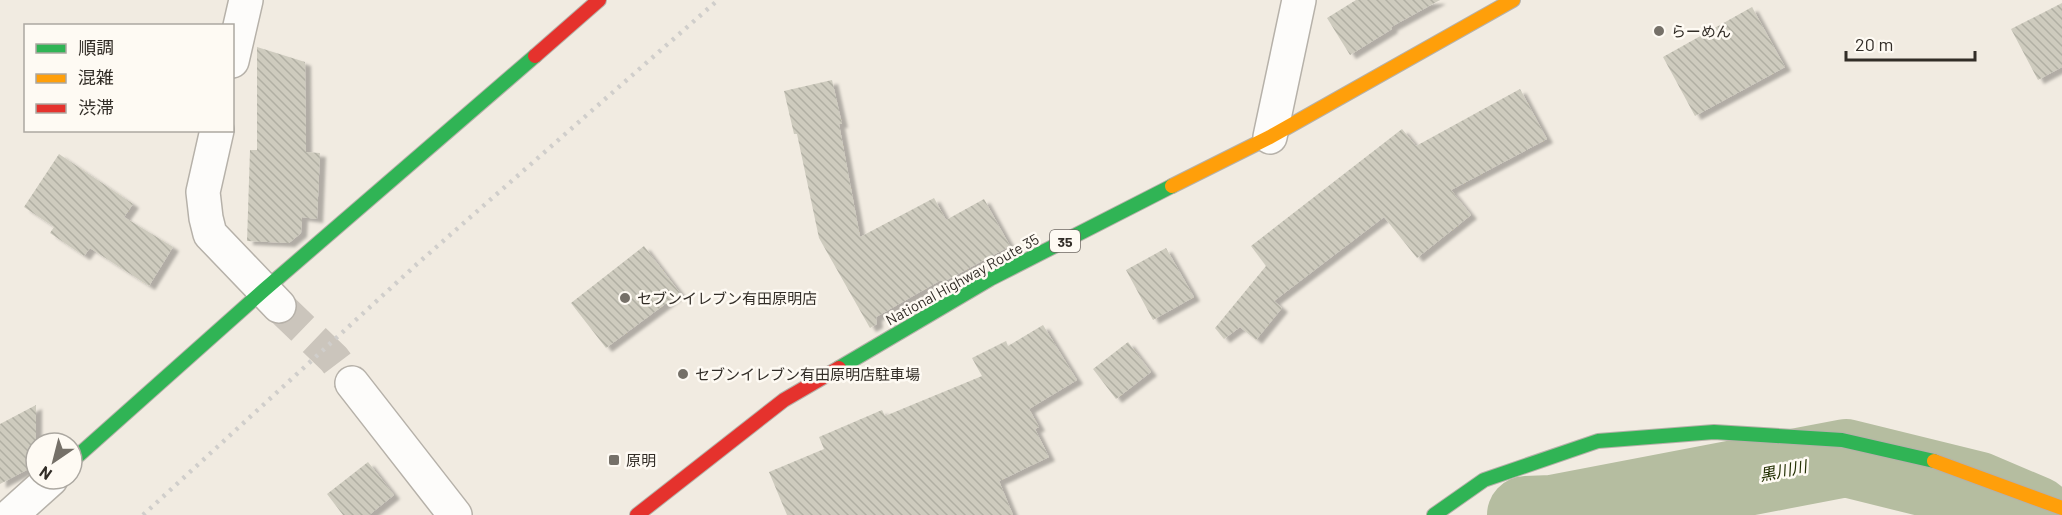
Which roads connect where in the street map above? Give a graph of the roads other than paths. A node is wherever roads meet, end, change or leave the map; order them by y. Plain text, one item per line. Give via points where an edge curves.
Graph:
1 (246, 0) edge
2 (599, 0) edge
3 (1299, 0) edge
4 (1513, 0) edge
5 (234, 52) edge
6 (217, 132) edge
7 (1270, 137) junction
8 (271, 298) junction
9 (352, 383) tunnel mouth
10 (84, 450) edge
11 (38, 491) edge
12 (2062, 508) edge
13 (11, 515) edge
14 (455, 515) edge
15 (637, 515) edge
16 (1434, 515) edge

1 - 5 street
2 - 8 main road
3 - 7 street
4 - 7 main road, National Highway Route 35 / 35
6 - 8 street via 203,192 210,234
7 - 15 main road, National Highway Route 35 / 35 via 990,279 784,400
8 - 10 main road
9 - 14 street
11 - 13 street
12 - 16 main road via 1944,463 1842,440 1714,432 1598,441 1484,480

